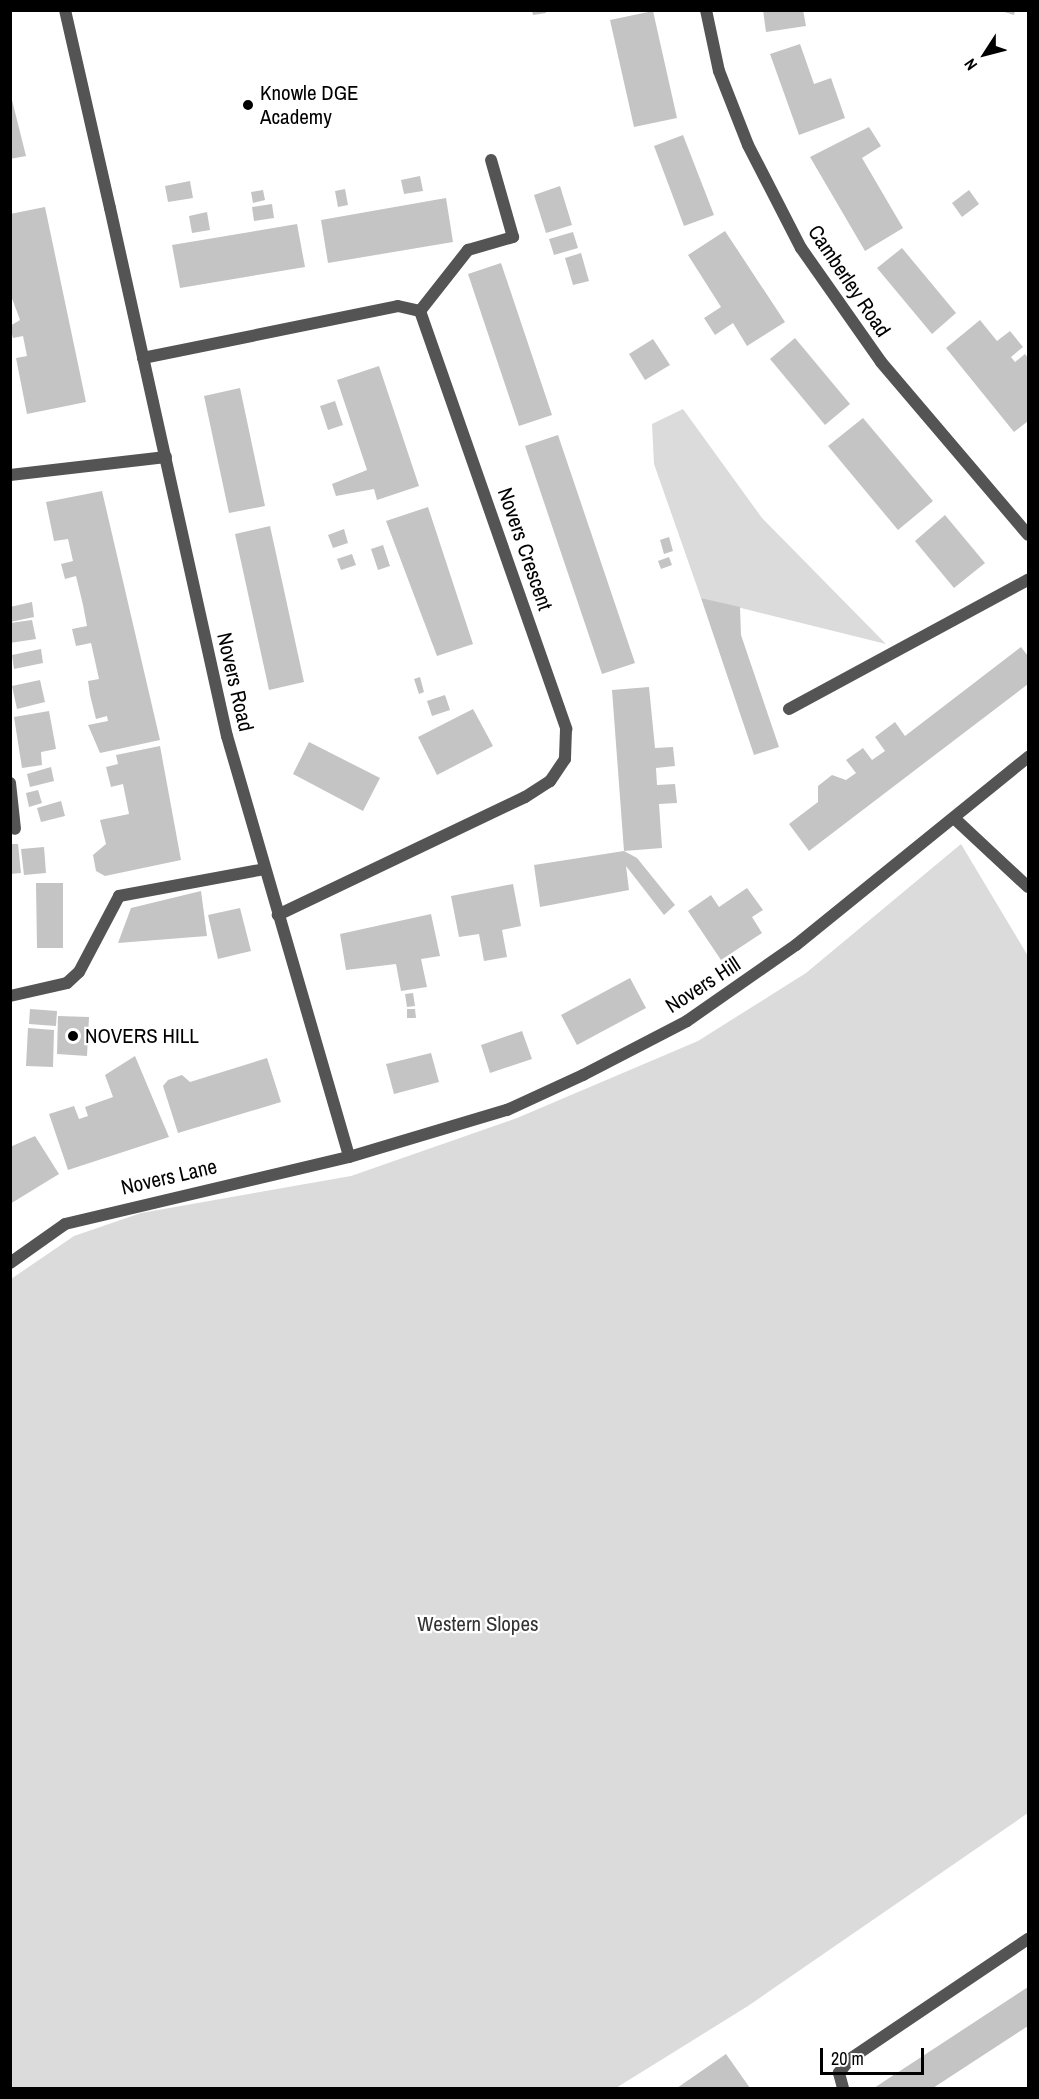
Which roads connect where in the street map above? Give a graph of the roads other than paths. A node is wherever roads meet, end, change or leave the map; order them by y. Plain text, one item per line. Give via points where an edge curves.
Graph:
1 (65, 10) edge
2 (706, 10) edge
3 (491, 160) dead end
4 (420, 311) junction
5 (143, 358) junction
6 (166, 457) junction
7 (10, 475) edge
8 (1029, 535) edge
9 (1029, 580) edge
10 (789, 709) dead end
11 (1029, 757) edge
12 (10, 783) edge
13 (954, 818) junction
14 (15, 829) dead end
15 (265, 869) junction
16 (1029, 886) edge
17 (278, 915) junction
18 (10, 996) edge
19 (349, 1157) junction
20 (10, 1263) edge
21 (1029, 1939) edge
22 (843, 2088) edge

1 - 5 street, Novers Road
2 - 8 street, Camberley Road via 719,71 748,145 801,248 881,362
3 - 4 street via 513,237 468,250
4 - 5 street via 398,306
4 - 17 street, Novers Crescent via 566,729 565,759 550,781 525,797
5 - 6 street, Novers Road
6 - 7 street
6 - 15 street, Novers Road via 226,736
9 - 10 street
11 - 13 street, Novers Hill
12 - 14 street
13 - 16 street
13 - 19 street, Novers Hill via 796,945 687,1021 507,1110
15 - 17 street, Novers Road
15 - 18 street via 119,896 106,928 73,977
17 - 19 street, Novers Road
19 - 20 street, Novers Lane via 65,1224
21 - 22 street via 850,2059 839,2073

